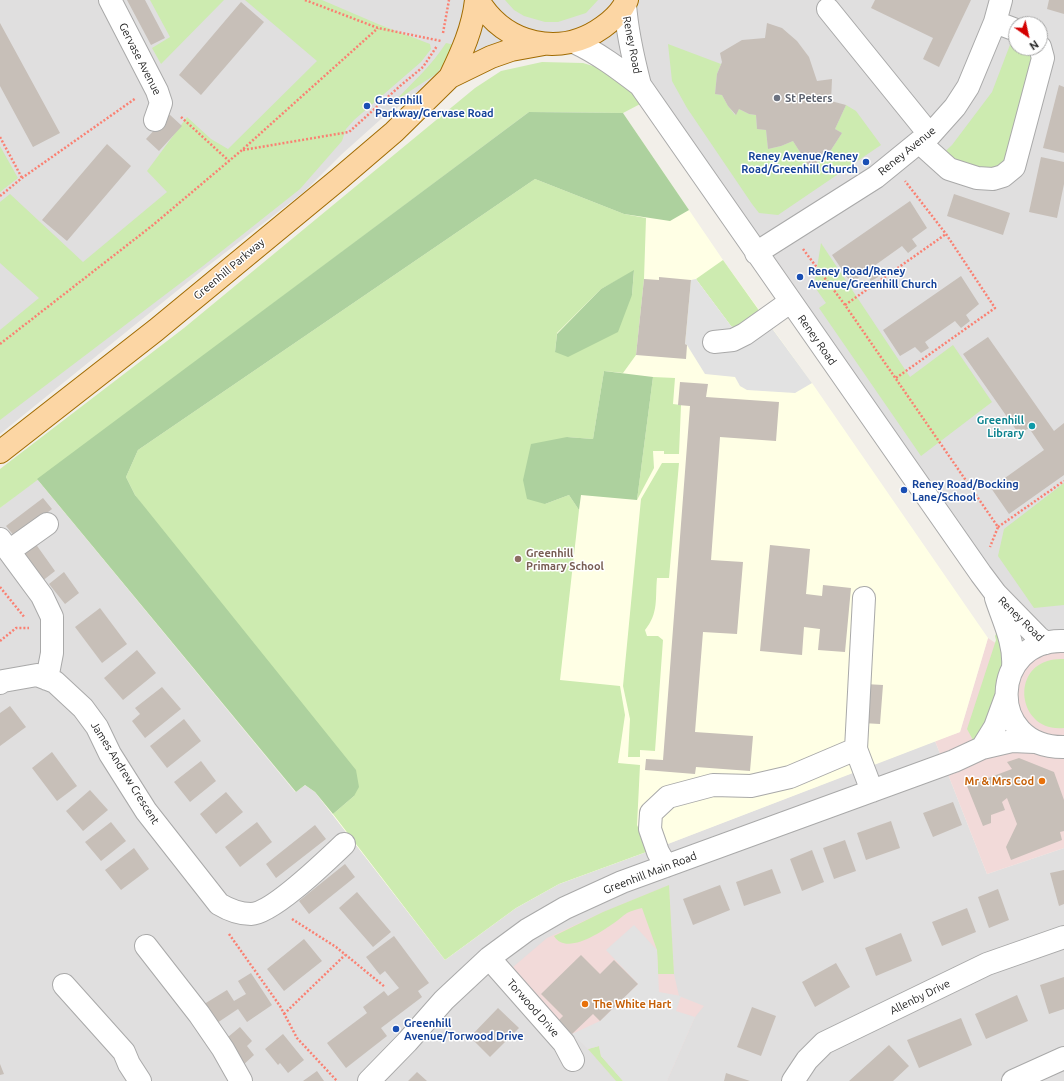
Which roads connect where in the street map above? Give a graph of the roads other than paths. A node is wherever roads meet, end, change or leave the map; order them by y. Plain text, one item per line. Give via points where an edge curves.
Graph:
1 (110, 0) edge
2 (477, 0) edge
3 (1001, 0) edge
4 (626, 2) edge
5 (828, 9) dead end
6 (995, 22) junction
7 (1008, 27) edge
8 (574, 42) junction
9 (544, 44) junction
10 (1042, 56) edge
11 (450, 77) junction
12 (640, 85) junction
13 (157, 102) road end
14 (924, 139) junction
15 (756, 253) junction
16 (790, 302) junction
17 (714, 342) dead end
18 (0, 452) edge
19 (47, 524) dead end
20 (5, 545) edge
21 (996, 594) junction
22 (864, 598) dead end
23 (1055, 642) edge
24 (1013, 667) junction
25 (47, 679) junction
26 (0, 683) edge
27 (1006, 697) junction
28 (982, 748) junction
29 (1054, 748) edge
30 (856, 749) junction
31 (872, 791) junction
32 (344, 844) dead end
33 (666, 866) junction
34 (1064, 936) edge
35 (146, 946) dead end
36 (489, 958) junction
37 (64, 985) dead end
38 (1064, 1058) edge
39 (573, 1060) dead end
40 (140, 1081) edge
41 (241, 1081) edge
42 (369, 1081) edge
43 (793, 1081) edge
44 (1013, 1081) edge

1 - 13 street, Gervase Avenue
2 - 9 main road via 504,29 530,42
2 - 11 main road, Greenhill Parkway via 471,26
3 - 6 street, Reney Avenue
4 - 8 main road via 612,21 594,34
4 - 12 street, Reney Road via 628,31
5 - 14 street
6 - 7 street
6 - 14 street, Reney Avenue via 968,87 955,107
8 - 9 main road
8 - 12 street, Reney Road via 588,48
9 - 11 main road, Greenhill Parkway via 511,50 491,57
10 - 14 street via 1014,167 1003,176 993,179 977,178 949,169
11 - 18 main road, Greenhill Parkway via 394,132 333,184 156,330
12 - 15 street, Reney Road
14 - 15 street, Reney Avenue via 876,177
15 - 16 street, Reney Road
16 - 17 street via 745,334 733,340
16 - 21 street, Reney Road
19 - 20 street
20 - 25 street via 42,596 52,617 52,653
21 - 23 street, Reney Road via 1038,637
21 - 24 street, Reney Road via 1011,643
22 - 30 street
23 - 24 street via 1033,648
24 - 27 street, Reney Road
25 - 26 street, James Andrew Crescent via 37,675
25 - 32 street, James Andrew Crescent via 55,682 83,708 97,727 110,754 146,811 219,904 233,912 262,910 288,893
27 - 28 street via 996,727
27 - 29 street via 1014,723 1023,734
28 - 29 street, Greenhill Main Road via 1012,741
28 - 31 street, Greenhill Main Road
30 - 31 street
30 - 33 street via 790,777 751,786 713,786 668,798 651,813 650,829
31 - 33 street, Greenhill Main Road
33 - 36 street, Greenhill Main Road via 622,882 565,908 527,930
34 - 43 street, Allenby Drive via 987,964 824,1043 807,1060
35 - 41 street via 207,1026
36 - 39 street, Torwood Drive via 564,1043
36 - 42 street, Greenhill Main Road via 444,1000
37 - 40 street via 124,1052
38 - 44 street

